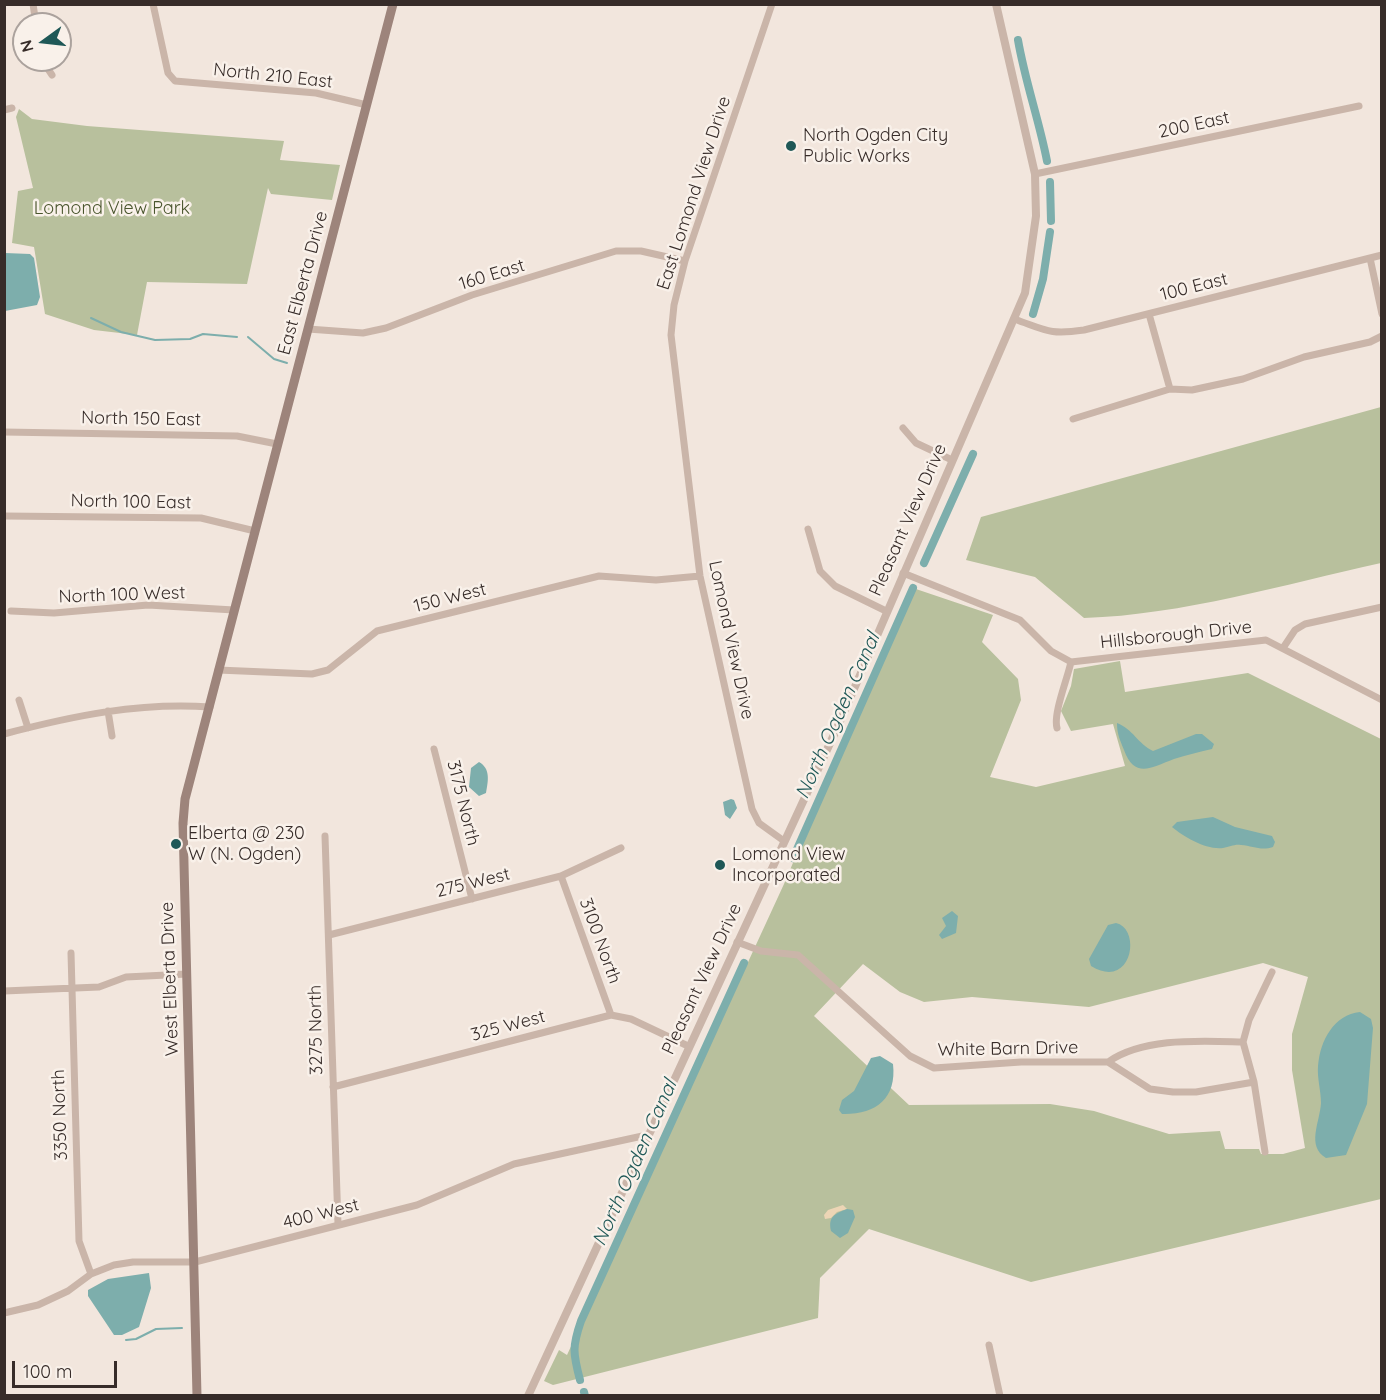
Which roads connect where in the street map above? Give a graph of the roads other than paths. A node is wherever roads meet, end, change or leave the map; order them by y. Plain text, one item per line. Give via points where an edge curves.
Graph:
1 (153, 4) edge
2 (393, 4) edge
3 (772, 4) edge
4 (996, 4) edge
5 (50, 72) edge
6 (52, 75) dead end
7 (367, 105) junction
8 (1359, 106) dead end
9 (1035, 174) junction
10 (1382, 255) edge
11 (1370, 258) junction
12 (685, 261) junction
13 (1149, 314) junction
14 (1382, 314) edge
15 (1014, 319) junction
16 (308, 329) junction
17 (1382, 336) edge
18 (1170, 389) junction
19 (1073, 419) dead end
20 (903, 428) dead end
21 (682, 430) joint
22 (4, 432) edge
23 (277, 444) junction
24 (952, 460) junction
25 (4, 516) edge
26 (808, 529) dead end
27 (255, 531) junction
28 (245, 569) joint
29 (903, 573) junction
30 (700, 576) junction
31 (1382, 607) edge
32 (234, 609) junction
33 (11, 611) dead end
34 (886, 611) junction
35 (1283, 648) junction
36 (1071, 662) junction
37 (218, 670) junction
38 (18, 700) dead end
39 (1381, 700) edge
40 (210, 708) junction
41 (108, 711) junction
42 (28, 728) junction
43 (1057, 728) dead end
44 (4, 735) edge
45 (112, 736) dead end
46 (434, 749) dead end
47 (325, 836) dead end
48 (784, 841) junction
49 (621, 848) dead end
50 (561, 876) junction
51 (472, 899) junction
52 (328, 935) junction
53 (737, 942) junction
54 (71, 953) dead end
55 (1272, 972) dead end
56 (187, 974) junction
57 (72, 989) junction
58 (4, 991) edge
59 (611, 1016) junction
60 (1243, 1042) junction
61 (688, 1046) junction
62 (1108, 1062) junction
63 (1254, 1082) junction
64 (333, 1087) junction
65 (647, 1136) junction
66 (1265, 1152) dead end
67 (338, 1224) junction
68 (195, 1262) junction
69 (91, 1274) junction
70 (4, 1313) edge
71 (988, 1346) dead end
72 (197, 1395) edge
73 (528, 1395) edge
74 (1000, 1395) edge

1 - 7 street, North 210 East via 168,73 175,81 316,93
2 - 7 main road, East Elberta Drive
3 - 12 street, East Lomond View Drive
4 - 9 street, Pleasant View Drive
5 - 6 street
7 - 16 main road, East Elberta Drive
8 - 9 street, 200 East
9 - 15 street, Pleasant View Drive via 1034,241 1025,293
10 - 11 street, 100 East
11 - 13 street, 100 East
11 - 14 street
12 - 16 street, 160 East via 641,251 616,251 472,295 386,328 363,333
12 - 21 street, East Lomond View Drive via 671,334
13 - 15 street, 100 East via 1061,333 1040,330
13 - 18 street
15 - 24 street, Pleasant View Drive
16 - 23 main road, East Elberta Drive
17 - 18 street via 1243,379 1192,390
18 - 19 street
20 - 24 street via 916,443
21 - 30 street, Lomond View Drive
22 - 23 street, North 150 East via 237,436
23 - 27 main road, East Elberta Drive
24 - 29 street, Pleasant View Drive
25 - 27 street, North 100 East via 201,518
26 - 34 street via 820,571 835,586
27 - 28 main road, East Elberta Drive
28 - 32 main road, West Elberta Drive
29 - 34 street, Pleasant View Drive
29 - 36 street via 1020,620 1051,651
30 - 37 street, 150 West via 656,580 599,576 376,632 328,670 312,675
30 - 48 street, Lomond View Drive via 752,808 759,823
31 - 35 street via 1305,624 1295,630
32 - 33 street, North 100 West via 148,605
32 - 37 main road, West Elberta Drive
34 - 48 street, Pleasant View Drive
35 - 36 street, Hillsborough Drive via 1266,640 1252,640
35 - 39 street, Hillsborough Drive
36 - 43 street via 1056,713
37 - 40 main road, West Elberta Drive
38 - 42 street
40 - 41 street via 166,705
40 - 56 main road, West Elberta Drive via 185,799
41 - 42 street
41 - 45 street
42 - 44 street
46 - 51 street, 3175 North
47 - 52 street, 3275 North
48 - 53 street, Pleasant View Drive
49 - 50 street, 275 West
50 - 51 street, 275 West
50 - 59 street, 3100 North
51 - 52 street, 275 West
52 - 64 street, 3275 North
53 - 61 street, Pleasant View Drive
53 - 62 street, White Barn Drive via 761,951 798,955 910,1056 934,1068
54 - 57 street, 3350 North
55 - 60 street
56 - 57 street via 126,977 99,987
56 - 68 main road, West Elberta Drive
57 - 58 street
57 - 69 street, 3350 North via 79,1241
59 - 61 street, 325 West via 631,1019
59 - 64 street, 325 West
60 - 62 street, White Barn Drive via 1183,1040 1121,1053
60 - 63 street
61 - 65 street, Pleasant View Drive
62 - 63 street via 1150,1089 1196,1092
63 - 66 street
64 - 67 street, 3275 North
65 - 67 street, 400 West via 514,1164 417,1204
65 - 73 street, Pleasant View Drive
67 - 68 street, 400 West
68 - 69 street, 400 West via 133,1262
68 - 72 main road, West Elberta Drive
69 - 70 street, 400 West via 68,1291 38,1305
71 - 74 street

